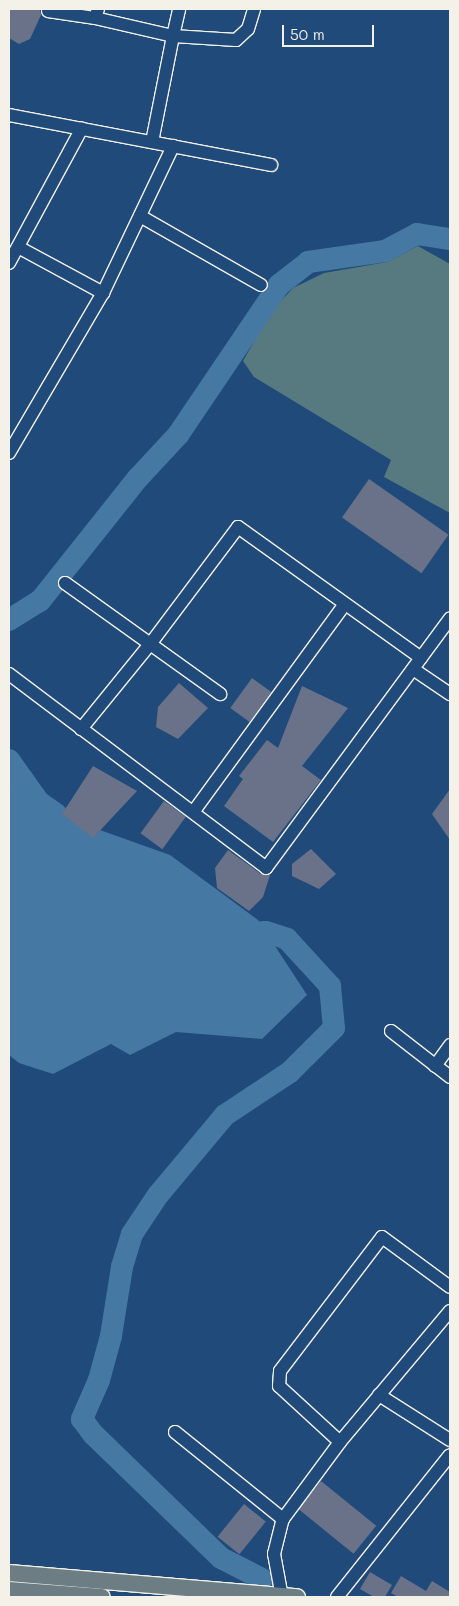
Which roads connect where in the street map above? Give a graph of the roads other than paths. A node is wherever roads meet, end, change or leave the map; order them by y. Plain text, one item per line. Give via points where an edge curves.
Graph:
1 (179, 9) edge
2 (254, 9) edge
3 (48, 11) dead end
4 (97, 14) edge
5 (173, 36) junction
6 (9, 115) edge
7 (82, 128) junction
8 (152, 142) junction
9 (174, 146) junction
10 (270, 165) dead end
11 (140, 216) junction
12 (18, 247) junction
13 (9, 263) edge
14 (261, 285) dead end
15 (103, 293) junction
16 (9, 453) edge
17 (65, 583) dead end
18 (345, 604) junction
19 (450, 618) edge
20 (151, 643) junction
21 (421, 658) junction
22 (413, 669) junction
23 (9, 674) edge
24 (220, 694) dead end
25 (450, 694) edge
26 (81, 729) junction
27 (194, 811) junction
28 (391, 1031) dead end
29 (450, 1045) edge
30 (435, 1066) junction
31 (450, 1077) edge
32 (450, 1287) edge
33 (450, 1311) edge
34 (379, 1395) junction
35 (175, 1432) dead end
36 (450, 1440) edge
37 (340, 1442) junction
38 (450, 1455) edge
39 (283, 1519) junction
40 (9, 1574) edge
41 (9, 1590) edge
42 (102, 1597) edge
43 (287, 1597) edge
44 (337, 1597) edge

1 - 5 street
2 - 5 street via 248,29 236,40
3 - 4 street
4 - 5 street
5 - 8 street
6 - 7 street
7 - 8 street
7 - 12 street
8 - 9 street
9 - 10 street
9 - 11 street
11 - 14 street
11 - 15 street
12 - 13 street
12 - 15 street
15 - 16 street
17 - 20 street
18 - 20 street via 238,527
18 - 21 street
18 - 27 street
19 - 21 street
20 - 24 street
20 - 26 street
21 - 22 street
22 - 25 street
22 - 27 street via 266,868
23 - 26 street
26 - 27 street
28 - 30 street
29 - 30 street
30 - 31 street
32 - 37 street via 382,1237 280,1371 279,1386
33 - 34 street
34 - 36 street
34 - 37 street
35 - 39 street
37 - 39 street
38 - 44 street
39 - 43 street via 274,1554
40 - 43 main road
41 - 42 main road

